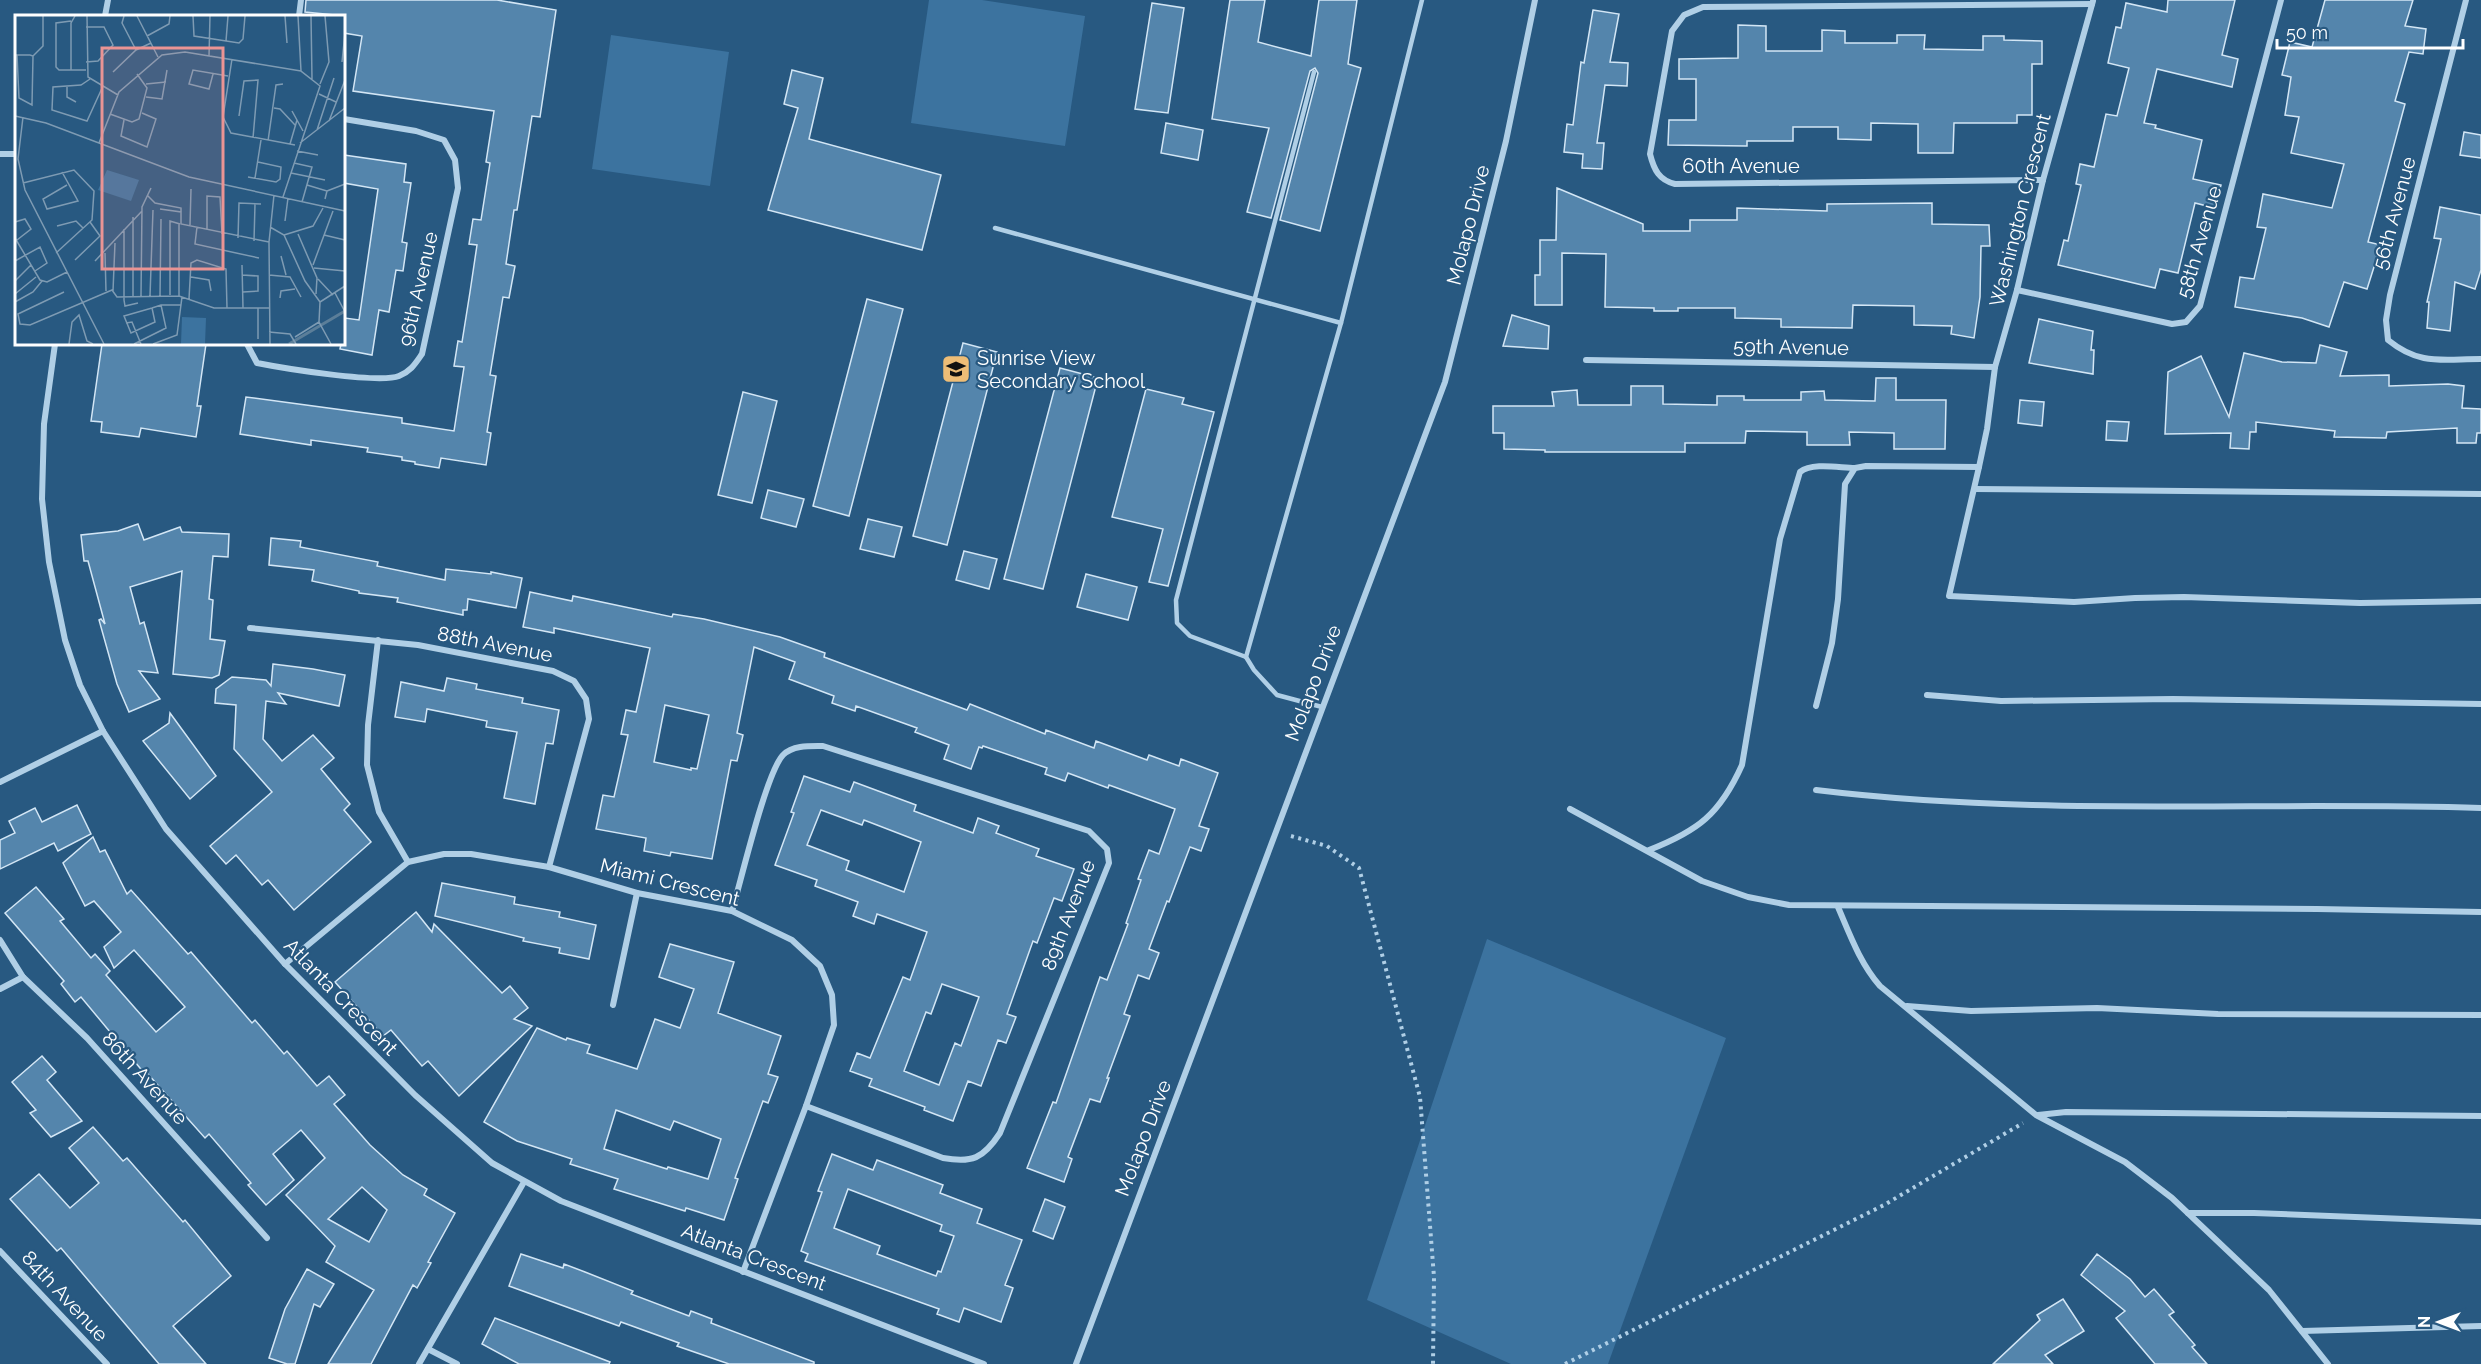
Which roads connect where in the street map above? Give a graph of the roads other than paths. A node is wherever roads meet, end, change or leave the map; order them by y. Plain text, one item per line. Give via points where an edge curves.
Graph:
1 (108, 0) edge
2 (301, 0) edge
3 (1422, 0) edge
4 (1535, 0) edge
5 (2281, 0) edge
6 (2466, 0) edge
7 (2093, 2) edge
8 (105, 15) edge
9 (299, 15) edge
10 (1314, 72) dead end
11 (345, 119) edge
12 (2043, 180) junction
13 (995, 228) dead end
14 (2017, 290) junction
15 (1257, 299) junction
16 (1341, 323) junction
17 (55, 345) edge
18 (248, 345) edge
19 (2481, 359) edge
20 (1586, 360) dead end
21 (1995, 367) junction
22 (1979, 467) junction
23 (1855, 468) junction
24 (1975, 489) junction
25 (2481, 494) edge
26 (2481, 601) edge
27 (250, 627) dead end
28 (378, 640) junction
29 (1246, 657) junction
30 (1927, 695) dead end
31 (2481, 704) edge
32 (1816, 706) dead end
33 (1322, 707) junction
34 (103, 731) junction
35 (0, 782) edge
36 (1816, 790) dead end
37 (2481, 808) edge
38 (1570, 809) dead end
39 (1649, 850) junction
40 (408, 862) junction
41 (549, 867) junction
42 (637, 893) junction
43 (1838, 907) junction
44 (732, 911) junction
45 (2481, 912) edge
46 (0, 940) edge
47 (285, 964) junction
48 (24, 977) junction
49 (0, 989) edge
50 (613, 1005) dead end
51 (1906, 1006) junction
52 (2481, 1015) edge
53 (806, 1107) junction
54 (2036, 1115) junction
55 (2481, 1116) edge
56 (524, 1182) junction
57 (2188, 1213) junction
58 (2481, 1222) edge
59 (267, 1238) dead end
60 (0, 1251) edge
61 (742, 1272) junction
62 (2481, 1326) edge
63 (2302, 1331) junction
64 (428, 1349) junction
65 (107, 1364) edge
66 (419, 1364) edge
67 (457, 1364) edge
68 (984, 1364) edge
69 (1076, 1364) edge
70 (2328, 1364) edge

1 - 8 street
2 - 9 street
3 - 16 lane
4 - 33 street, Molapo Drive via 1506,141 1445,382
5 - 14 street, 58th Avenue via 2200,306 2186,322 2172,324
6 - 19 street, 56th Avenue via 2386,320 2388,340 2403,352 2424,360
7 - 12 street, Washington Crescent
7 - 12 street, 60th Avenue via 1703,7 1684,15 1672,31 1650,154 1654,169 1664,181 1675,184
10 - 15 lane
11 - 18 street, 96th Avenue via 416,131 444,140 455,160 458,188 422,354 412,370 397,377 378,378 257,363
12 - 14 street, Washington Crescent
13 - 15 lane
14 - 21 street, Washington Crescent
15 - 16 lane
15 - 29 lane via 1176,600 1178,623 1190,636
16 - 29 lane
17 - 34 street, Atlanta Crescent via 44,424 42,499 65,640 80,685
20 - 21 street, 59th Avenue
21 - 22 street, Washington Crescent
22 - 23 street
22 - 24 street, Washington Crescent
23 - 32 street via 1845,484 1835,621
23 - 39 street via 1809,468 1800,472 1780,539 1742,765 1730,792 1712,813 1695,828
24 - 25 street
24 - 26 street, Washington Crescent via 1949,596 2074,602 2175,597 2360,603
27 - 28 street, 88th Avenue
28 - 40 street via 367,765 379,812
28 - 41 street, 88th Avenue via 553,671 574,681 586,699 589,719
29 - 33 lane via 1277,695
30 - 31 street via 2001,701 2173,699
33 - 69 street, Molapo Drive
34 - 35 street
34 - 47 street, Atlanta Crescent via 166,830
36 - 37 street via 1895,800 2090,806
38 - 39 street
39 - 43 street via 1702,881 1748,897 1790,905
40 - 41 street, Miami Crescent via 444,854 471,854
40 - 47 street, Miami Crescent
41 - 42 street, Miami Crescent
42 - 44 street, Miami Crescent
42 - 50 street
43 - 45 street
43 - 51 street via 1869,974
44 - 53 street, Miami Crescent via 792,940 820,966 828,985 834,1026
44 - 53 street, 89th Avenue via 771,777 783,755 800,747 823,746 1089,831 1107,849 1109,863 1000,1133 991,1146 976,1158 943,1158
46 - 48 street, 86th Avenue
47 - 56 street, Atlanta Crescent via 415,1095 492,1163
48 - 49 street
48 - 59 street, 86th Avenue via 87,1038
51 - 52 street via 1971,1011 2097,1008 2218,1014
51 - 54 street
53 - 61 street, Miami Crescent
54 - 55 street via 2078,1112
54 - 57 street via 2125,1162
56 - 61 street, Atlanta Crescent via 561,1201
56 - 64 street
57 - 58 street
57 - 63 street via 2269,1290
60 - 65 street, 84th Avenue
61 - 68 street, Atlanta Crescent
62 - 63 street
63 - 70 street
64 - 66 street
64 - 67 street

